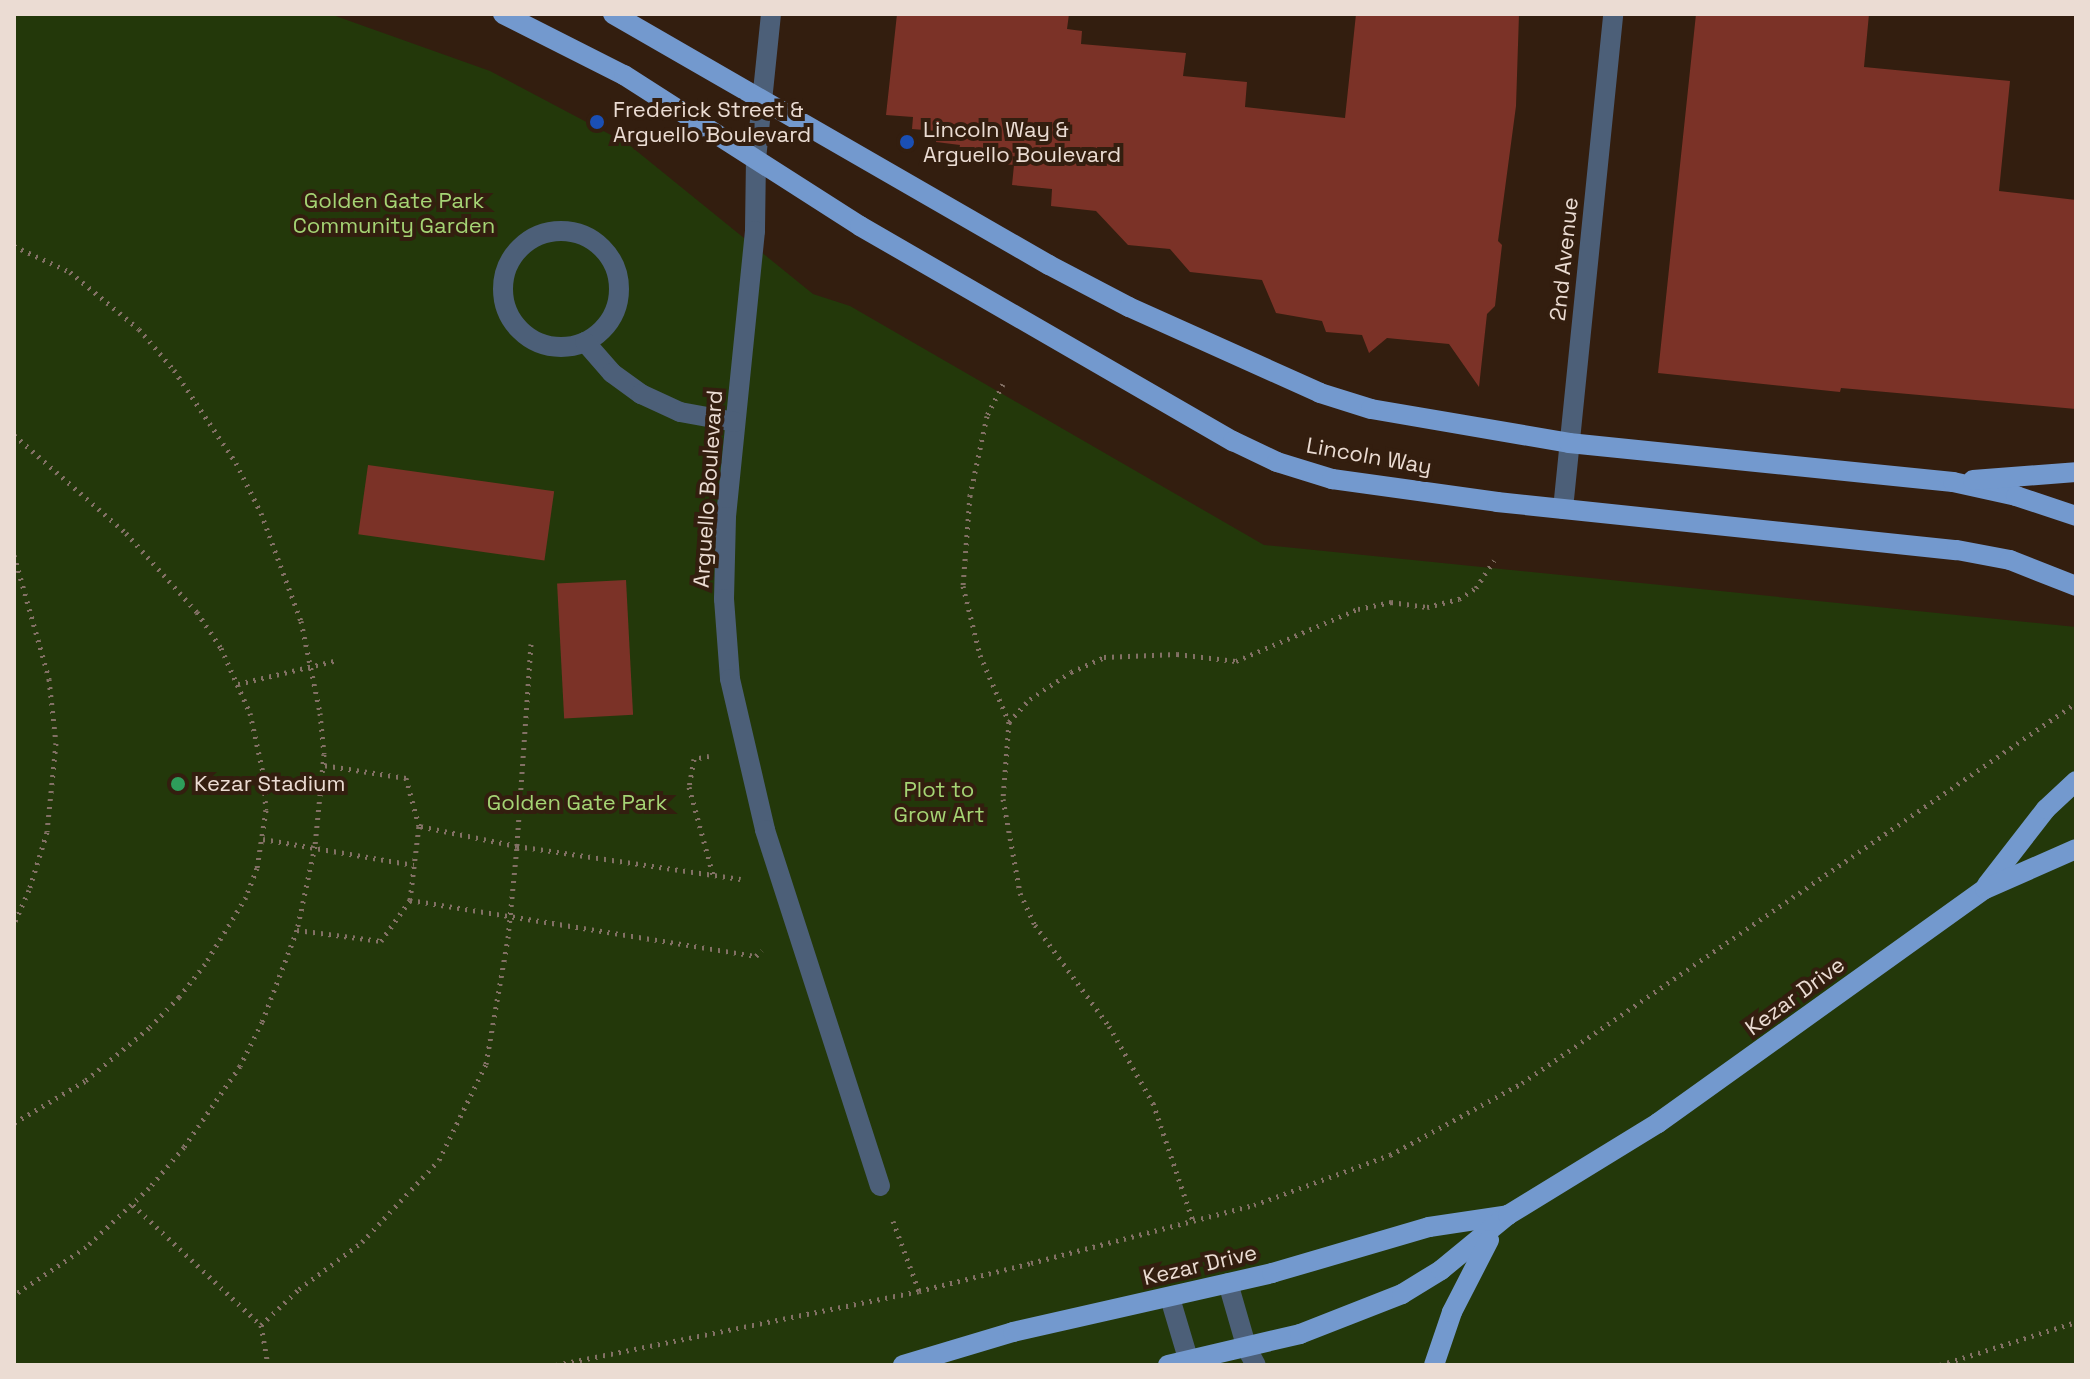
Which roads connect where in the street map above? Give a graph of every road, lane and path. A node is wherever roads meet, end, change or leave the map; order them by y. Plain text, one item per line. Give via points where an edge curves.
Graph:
1 (503, 14) edge
2 (613, 14) edge
3 (771, 14) edge
4 (1613, 14) edge
5 (761, 99) junction
6 (756, 158) junction
7 (14, 246) edge
8 (585, 342) junction
9 (1003, 384) dead end
10 (735, 422) junction
11 (14, 435) edge
12 (1569, 443) junction
13 (2076, 472) edge
14 (1953, 482) junction
15 (1563, 509) junction
16 (2076, 516) edge
17 (14, 555) edge
18 (1494, 560) dead end
19 (2076, 586) edge
20 (531, 644) dead end
21 (334, 661) dead end
22 (312, 667) junction
23 (238, 684) junction
24 (2076, 703) edge
25 (1009, 722) junction
26 (746, 749) junction
27 (323, 765) junction
28 (2076, 781) edge
29 (419, 826) junction
30 (263, 839) junction
31 (315, 846) junction
32 (517, 846) junction
33 (2076, 849) edge
34 (414, 865) junction
35 (713, 875) junction
36 (782, 884) junction
37 (1985, 889) junction
38 (410, 900) junction
39 (510, 917) junction
40 (793, 919) junction
41 (14, 924) edge
42 (297, 930) junction
43 (14, 1123) edge
44 (880, 1186) joint
45 (133, 1205) junction
46 (1508, 1215) junction
47 (1193, 1221) junction
48 (1228, 1283) junction
49 (919, 1291) junction
50 (14, 1295) edge
51 (1170, 1298) junction
52 (2076, 1322) edge
53 (261, 1325) junction
54 (1252, 1357) edge
55 (1189, 1363) edge
56 (268, 1365) edge
57 (556, 1365) edge
58 (903, 1365) edge
59 (1168, 1365) edge
60 (1434, 1365) edge
61 (1940, 1365) edge

1 - 6 main road, Lincoln Way via 624,75
2 - 5 main road, Lincoln Way
3 - 5 street, Arguello Boulevard
4 - 12 street, 2nd Avenue
5 - 6 street, Arguello Boulevard
5 - 12 main road, Lincoln Way via 1049,265 1267,372 1371,409
6 - 10 street, Arguello Boulevard via 755,231
6 - 15 main road, Lincoln Way via 1000,308 1277,462 1332,479
7 - 22 path via 70,272 103,295 139,329 207,416 261,513 297,608
8 - 8 street via 566,347 539,342 516,327 506,310 502,291 513,256 542,234 581,234 611,259 619,297 601,332
8 - 10 street via 612,373 641,394 680,412
9 - 25 path via 987,416 970,495 963,586 980,655
10 - 26 street, Arguello Boulevard via 724,599 730,679
11 - 23 path via 166,574 221,648
12 - 14 main road, Lincoln Way
12 - 15 street, 2nd Avenue
13 - 14 main road
14 - 16 main road
15 - 19 main road, Lincoln Way via 1957,550 2010,560
17 - 41 path via 49,679 56,743 47,832
18 - 25 path via 1476,588 1459,599 1427,607 1391,602 1358,609 1236,661 1177,654 1104,657 1030,699
20 - 32 path
21 - 22 path
22 - 23 path
22 - 27 path
23 - 30 path via 264,777
24 - 47 path via 1522,1083 1390,1155 1254,1205
25 - 47 path via 1003,799 1020,893 1035,925 1109,1026 1153,1103
26 - 35 path via 694,759 689,787
26 - 36 street, Arguello Boulevard
27 - 29 path via 406,778
27 - 31 path
28 - 37 main road, Kezar Drive via 2046,809
29 - 32 path
29 - 34 path
30 - 31 path
30 - 43 path via 246,897 179,997 85,1081
31 - 34 path
31 - 42 path
32 - 35 path
32 - 39 path
33 - 37 main road, Kezar Drive
34 - 38 path
35 - 36 path
36 - 40 street, Arguello Boulevard
37 - 46 main road, Kezar Drive via 1658,1123
38 - 39 path
38 - 42 path via 381,941
39 - 40 path via 756,956
39 - 53 path via 486,1064 439,1160 362,1242
40 - 44 street, Arguello Boulevard
42 - 45 path via 240,1066 184,1147
44 - 49 path
45 - 50 path via 76,1255
45 - 53 path
46 - 48 main road, Kezar Drive via 1429,1227
46 - 54 main road, Kezar Drive via 1441,1270 1402,1294
46 - 60 main road via 1467,1278
47 - 49 path
48 - 51 main road, Kezar Drive
48 - 54 street
49 - 57 path
51 - 55 street
51 - 58 main road, Kezar Drive via 1013,1332
52 - 61 path
53 - 56 path
54 - 55 main road, Kezar Drive
55 - 59 main road, Kezar Drive

